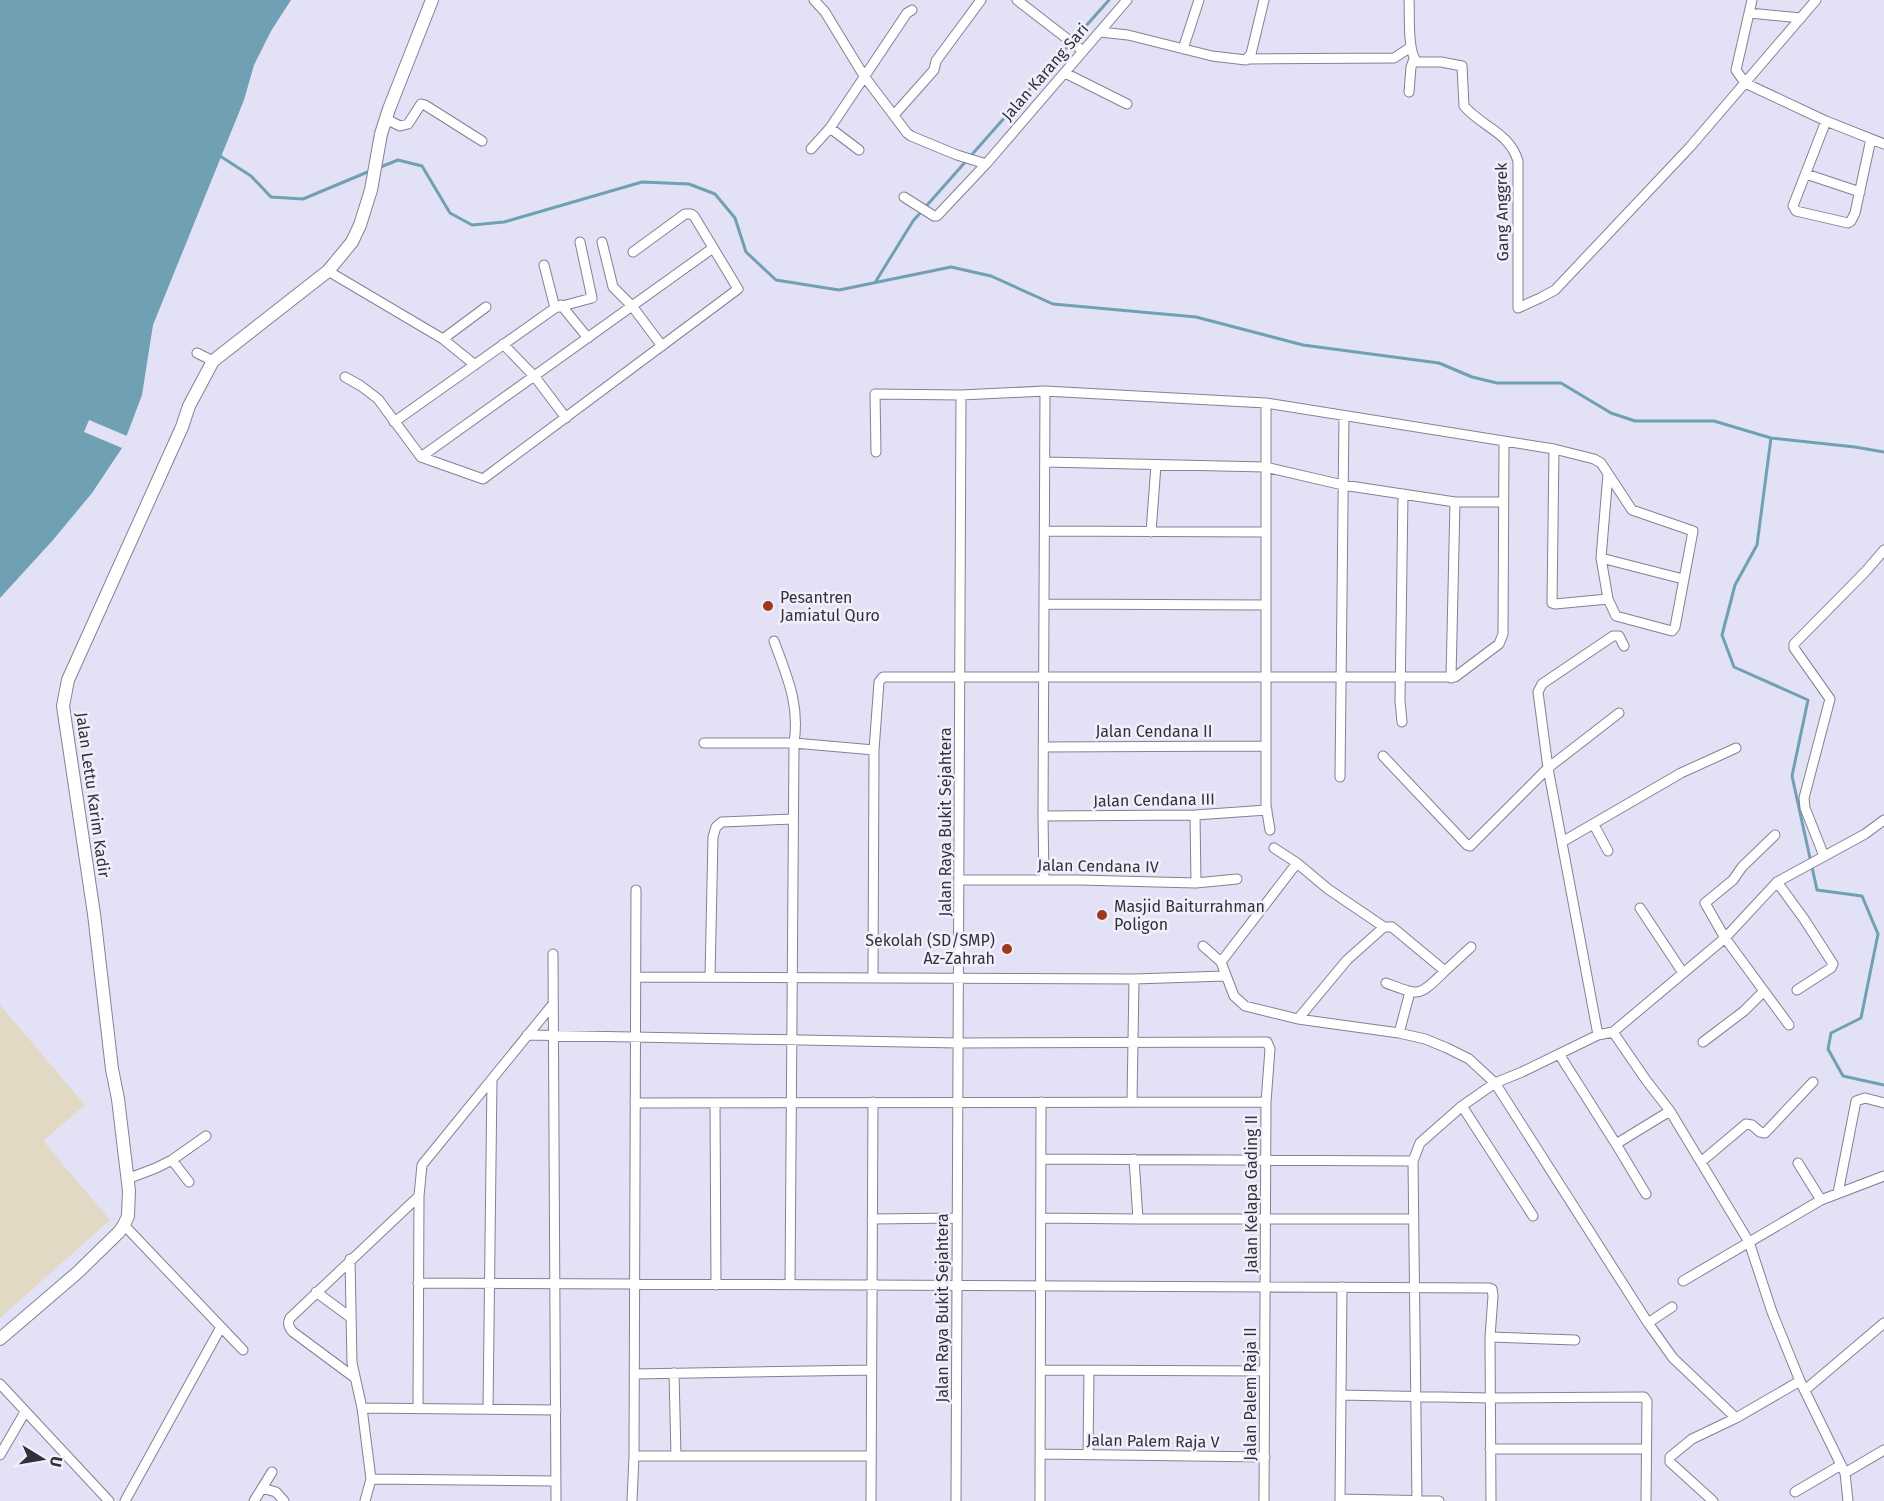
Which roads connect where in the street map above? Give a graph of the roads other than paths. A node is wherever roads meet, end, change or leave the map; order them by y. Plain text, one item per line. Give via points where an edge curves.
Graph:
1 (432, 0) edge
2 (814, 0) edge
3 (981, 0) edge
4 (1017, 0) edge
5 (1127, 0) edge
6 (1264, 0) edge
7 (1409, 0) edge
8 (1752, 0) edge
9 (1816, 0) edge
10 (1196, 2) edge
11 (912, 10) dead end
12 (1749, 13) junction
13 (1801, 18) junction
14 (1100, 32) junction
15 (1411, 47) junction
16 (1081, 48) junction
17 (1183, 49) junction
18 (1248, 59) junction
19 (1414, 59) junction
20 (1065, 73) junction
21 (864, 76) junction
22 (1745, 83) junction
23 (1409, 92) dead end
24 (1127, 104) dead end
25 (894, 115) junction
26 (386, 120) junction
27 (1826, 121) junction
28 (830, 128) junction
29 (1871, 139) junction
30 (482, 141) dead end
31 (1884, 144) edge
32 (811, 149) dead end
33 (859, 150) dead end
34 (981, 162) junction
35 (1806, 174) junction
36 (1860, 192) junction
37 (904, 197) dead end
38 (580, 242) dead end
39 (602, 242) dead end
40 (713, 248) junction
41 (633, 252) dead end
42 (544, 265) dead end
43 (328, 271) junction
44 (558, 306) junction
45 (632, 306) junction
46 (486, 307) dead end
47 (588, 338) junction
48 (443, 339) junction
49 (503, 344) junction
50 (662, 346) junction
51 (197, 353) dead end
52 (213, 361) junction
53 (475, 365) junction
54 (345, 377) dead end
55 (534, 377) junction
56 (1045, 391) junction
57 (961, 395) junction
58 (1266, 403) junction
59 (1344, 416) junction
60 (566, 418) junction
61 (394, 422) junction
62 (1504, 441) junction
63 (1554, 449) junction
64 (876, 452) dead end
65 (421, 457) junction
66 (1046, 462) junction
67 (1155, 465) junction
68 (1265, 467) junction
69 (1608, 474) junction
70 (1343, 485) junction
71 (1403, 494) junction
72 (1455, 502) junction
73 (1503, 502) junction
74 (1045, 531) junction
75 (1266, 531) junction
76 (1151, 532) junction
77 (1884, 550) edge
78 (1601, 558) junction
79 (1683, 579) junction
80 (1608, 599) junction
81 (1044, 604) junction
82 (1266, 605) junction
83 (774, 641) dead end
84 (1624, 646) dead end
85 (961, 676) junction
86 (1044, 676) junction
87 (1266, 677) junction
88 (1340, 678) junction
89 (1401, 678) junction
90 (1451, 678) junction
91 (1619, 713) dead end
92 (1402, 722) dead end
93 (704, 743) dead end
94 (794, 743) junction
95 (1266, 746) junction
96 (1043, 747) junction
97 (1736, 748) dead end
98 (874, 750) junction
99 (1383, 756) dead end
100 (1548, 768) junction
101 (1340, 777) dead end
102 (1267, 810) junction
103 (1196, 815) junction
104 (1042, 816) junction
105 (794, 819) junction
106 (1884, 820) edge
107 (1594, 825) junction
108 (1270, 830) dead end
109 (1775, 835) dead end
110 (1562, 843) junction
111 (1274, 848) dead end
112 (1608, 851) dead end
113 (1821, 858) junction
114 (1297, 863) junction
115 (1237, 879) dead end
116 (959, 880) junction
117 (1044, 880) junction
118 (1777, 882) junction
119 (1196, 883) junction
120 (636, 890) dead end
121 (1640, 908) dead end
122 (1384, 927) junction
123 (1725, 938) junction
124 (1203, 946) dead end
125 (1471, 947) dead end
126 (553, 954) dead end
127 (1221, 962) junction
128 (1445, 971) junction
129 (1683, 973) junction
130 (1225, 976) junction
131 (636, 977) junction
132 (710, 977) junction
133 (793, 978) junction
134 (873, 978) junction
135 (959, 979) junction
136 (1134, 979) junction
137 (1386, 983) dead end
138 (1797, 990) dead end
139 (1410, 992) junction
140 (1763, 992) junction
141 (553, 1004) junction
142 (1298, 1019) junction
143 (1789, 1025) dead end
144 (1613, 1032) junction
145 (1399, 1033) junction
146 (527, 1035) junction
147 (553, 1035) junction
148 (1598, 1035) junction
149 (636, 1036) junction
150 (792, 1040) junction
151 (1132, 1042) junction
152 (1703, 1042) dead end
153 (958, 1043) junction
154 (1559, 1054) junction
155 (492, 1078) junction
156 (1813, 1082) dead end
157 (1496, 1083) junction
158 (873, 1102) junction
159 (958, 1102) junction
160 (1041, 1102) junction
161 (1132, 1102) junction
162 (1266, 1102) junction
163 (635, 1103) junction
164 (715, 1103) junction
165 (791, 1103) junction
166 (1884, 1103) edge
167 (1462, 1106) junction
168 (1670, 1111) junction
169 (206, 1136) dead end
170 (1616, 1144) junction
171 (1041, 1159) junction
172 (1134, 1159) junction
173 (172, 1160) junction
174 (1266, 1160) junction
175 (1413, 1161) junction
176 (1702, 1161) junction
177 (1798, 1163) dead end
178 (1884, 1176) edge
179 (127, 1179) junction
180 (189, 1182) dead end
181 (1838, 1193) junction
182 (1646, 1194) dead end
183 (419, 1196) junction
184 (1821, 1200) junction
185 (1533, 1216) dead end
186 (957, 1218) junction
187 (1041, 1218) junction
188 (1266, 1218) junction
189 (872, 1219) junction
190 (1414, 1219) junction
191 (1138, 1220) junction
192 (124, 1225) junction
193 (1749, 1242) junction
194 (350, 1259) junction
195 (1683, 1281) dead end
196 (418, 1283) junction
197 (489, 1284) junction
198 (555, 1284) junction
199 (635, 1284) junction
200 (716, 1285) junction
201 (790, 1286) junction
202 (872, 1286) junction
203 (957, 1286) junction
204 (1042, 1286) junction
205 (1265, 1287) junction
206 (1342, 1287) junction
207 (1414, 1287) junction
208 (316, 1292) junction
209 (1672, 1307) dead end
210 (350, 1317) junction
211 (1648, 1323) junction
212 (1884, 1325) edge
213 (221, 1328) junction
214 (1490, 1337) junction
215 (0, 1339) edge
216 (1575, 1340) dead end
217 (243, 1350) dead end
218 (871, 1370) junction
219 (1041, 1370) junction
220 (1089, 1371) junction
221 (1265, 1371) junction
222 (674, 1373) junction
223 (634, 1374) junction
224 (355, 1378) junction
225 (0, 1384) edge
226 (1803, 1385) junction
227 (1341, 1395) junction
228 (1416, 1396) junction
229 (1490, 1398) junction
230 (362, 1408) junction
231 (418, 1409) junction
232 (488, 1409) junction
233 (556, 1410) junction
234 (25, 1412) junction
235 (1736, 1418) junction
236 (1490, 1449) junction
237 (1646, 1449) junction
238 (1884, 1450) edge
239 (1041, 1454) junction
240 (0, 1455) edge
241 (1088, 1455) junction
242 (634, 1456) junction
243 (676, 1456) junction
244 (871, 1456) junction
245 (1265, 1457) junction
246 (1843, 1469) junction
247 (272, 1472) dead end
248 (371, 1479) junction
249 (556, 1480) junction
250 (262, 1488) junction
251 (1795, 1492) dead end
252 (1340, 1500) edge
253 (1417, 1500) edge
254 (109, 1501) edge
255 (125, 1501) edge
256 (254, 1501) edge
257 (284, 1501) edge
258 (365, 1501) edge
259 (556, 1501) edge
260 (632, 1501) edge
261 (871, 1501) edge
262 (956, 1501) edge
263 (1040, 1501) edge
264 (1264, 1501) edge
265 (1439, 1501) edge
266 (1491, 1501) edge
267 (1646, 1501) edge
268 (1713, 1501) edge
269 (1848, 1501) edge

1 - 26 street, Jalan Lettu Karim Kadir
2 - 21 street
3 - 25 street via 936,61 934,70
4 - 16 street
5 - 14 street, Jalan Karang Sari
6 - 18 street
7 - 15 street
8 - 12 street
9 - 13 street
10 - 17 street
11 - 21 street
12 - 13 street
12 - 22 street via 1736,70
13 - 22 street
14 - 16 street, Jalan Karang Sari
14 - 17 street
15 - 18 street via 1394,57
15 - 19 street
16 - 20 street, Jalan Karang Sari
17 - 18 street
19 - 22 street, Gang Anggrek via 1462,66 1466,109 1514,149 1518,160 1518,308 1555,290
19 - 23 street
20 - 24 street
20 - 34 street, Jalan Karang Sari
21 - 25 street
21 - 28 street
22 - 27 street
25 - 34 street via 911,136
26 - 30 street via 400,126 408,124 421,104
26 - 43 street, Jalan Lettu Karim Kadir via 360,225 352,242
27 - 29 street
27 - 35 street
28 - 32 street
28 - 33 street
29 - 31 street
29 - 36 street
34 - 37 street, Jalan Karang Sari via 937,216
35 - 36 street
35 - 36 street via 1793,206 1796,211 1848,223 1853,219
38 - 44 street via 592,297
39 - 45 street via 613,287
40 - 41 street via 694,216 688,213
40 - 45 street
40 - 50 street via 738,289
42 - 44 street
43 - 48 street
43 - 52 street, Jalan Lettu Karim Kadir
44 - 47 street
44 - 49 street
45 - 47 street
45 - 50 street
46 - 48 street
47 - 55 street
48 - 53 street
49 - 53 street
49 - 55 street
50 - 60 street
51 - 52 street
52 - 179 street, Jalan Lettu Karim Kadir via 189,406 68,680 64,698
53 - 61 street
54 - 61 street via 372,393
55 - 60 street
55 - 65 street
56 - 57 street
56 - 58 street
56 - 66 street
57 - 64 street via 875,394
57 - 85 street, Jalan Raya Bukit Sejahtera
58 - 59 street
58 - 68 street
59 - 62 street
59 - 70 street
60 - 65 street via 483,479
61 - 65 street
62 - 63 street
62 - 73 street
63 - 69 street via 1594,459
63 - 80 street via 1552,603
66 - 67 street
66 - 74 street
67 - 68 street
67 - 76 street
68 - 70 street
68 - 75 street
69 - 78 street
69 - 79 street via 1632,510 1693,531
70 - 71 street
70 - 88 street
71 - 72 street
71 - 89 street
72 - 73 street
72 - 90 street
73 - 90 street via 1503,634 1499,644
74 - 76 street
74 - 81 street
75 - 76 street
75 - 82 street
77 - 113 street via 1793,646 1830,699 1804,798
78 - 79 street
78 - 80 street
79 - 80 street via 1672,631 1616,616
81 - 82 street
81 - 86 street
82 - 87 street
83 - 94 street via 796,706
84 - 100 street via 1619,636 1613,636 1539,687
85 - 86 street
85 - 98 street via 883,676 879,682
85 - 116 street, Jalan Raya Bukit Sejahtera
86 - 87 street
86 - 96 street
87 - 88 street
87 - 95 street
88 - 89 street
88 - 101 street
89 - 90 street
89 - 92 street
91 - 100 street
93 - 94 street
94 - 98 street
94 - 105 street
95 - 96 street, Jalan Cendana II
95 - 102 street
96 - 104 street
97 - 107 street via 1681,773
98 - 134 street
99 - 100 street via 1470,846
100 - 110 street
102 - 103 street, Jalan Cendana III
102 - 108 street
103 - 104 street, Jalan Cendana III
103 - 119 street
104 - 117 street
105 - 132 street via 722,822 716,827
105 - 133 street
106 - 113 street
107 - 110 street
107 - 112 street
109 - 123 street via 1733,880 1705,903
110 - 148 street
111 - 114 street
113 - 118 street
114 - 122 street
114 - 127 street
115 - 119 street, Jalan Cendana IV
116 - 117 street, Jalan Cendana IV
116 - 135 street, Jalan Raya Bukit Sejahtera
117 - 119 street, Jalan Cendana IV
118 - 123 street
118 - 138 street via 1833,961 1831,968
120 - 131 street
121 - 129 street
122 - 128 street via 1392,927
122 - 142 street via 1347,960
123 - 129 street
123 - 140 street
124 - 127 street
125 - 128 street
126 - 141 street
127 - 130 street
128 - 139 street via 1425,990
129 - 144 street
130 - 136 street
130 - 142 street via 1234,996 1245,1006
131 - 132 street
131 - 149 street
132 - 133 street
133 - 134 street
133 - 150 street
134 - 135 street
135 - 136 street
135 - 153 street, Jalan Raya Bukit Sejahtera
136 - 151 street
137 - 139 street
139 - 145 street
140 - 143 street
140 - 152 street
141 - 146 street
141 - 147 street
142 - 145 street
144 - 148 street
144 - 168 street
145 - 157 street via 1447,1047 1469,1059
146 - 147 street
146 - 155 street
147 - 149 street
147 - 198 street
148 - 154 street
149 - 150 street
149 - 163 street
150 - 153 street
150 - 165 street
151 - 153 street
151 - 161 street
151 - 162 street, Jalan Kelapa Gading II via 1267,1042 1270,1049
153 - 159 street, Jalan Raya Bukit Sejahtera
154 - 157 street
154 - 170 street
155 - 183 street via 423,1161
155 - 197 street
156 - 176 street via 1765,1133 1746,1125
157 - 167 street
157 - 211 street
158 - 159 street
158 - 165 street
158 - 189 street
159 - 160 street
159 - 186 street, Jalan Raya Bukit Sejahtera
160 - 161 street
160 - 171 street
161 - 162 street
162 - 174 street, Jalan Kelapa Gading II
163 - 164 street
163 - 199 street
164 - 165 street
164 - 200 street
165 - 201 street
166 - 181 street via 1864,1098 1856,1101
167 - 175 street via 1420,1143
167 - 185 street
168 - 170 street
168 - 176 street
169 - 173 street
170 - 182 street
171 - 172 street
171 - 187 street
172 - 174 street
172 - 191 street
173 - 179 street
173 - 180 street
174 - 175 street
174 - 188 street, Jalan Kelapa Gading II
175 - 190 street
176 - 193 street
177 - 184 street
178 - 181 street
179 - 192 street, Jalan Lettu Karim Kadir via 129,1208
181 - 184 street
183 - 194 street
183 - 196 street
184 - 193 street
186 - 189 street
186 - 203 street, Jalan Raya Bukit Sejahtera
187 - 191 street
187 - 204 street
188 - 190 street
188 - 191 street
188 - 205 street, Jalan Kelapa Gading II
189 - 202 street
190 - 207 street
192 - 213 street
192 - 215 street via 78,1273
193 - 195 street
193 - 226 street via 1772,1312
194 - 208 street
194 - 210 street
196 - 197 street
196 - 231 street
197 - 198 street
197 - 232 street
198 - 199 street
198 - 233 street
199 - 200 street
199 - 223 street
200 - 201 street
201 - 202 street
202 - 203 street
202 - 218 street
203 - 204 street
203 - 262 street, Jalan Raya Bukit Sejahtera
204 - 205 street
204 - 219 street
205 - 206 street
205 - 221 street, Jalan Palem Raja II
206 - 207 street
206 - 227 street
207 - 214 street via 1492,1289
207 - 228 street
208 - 210 street
208 - 224 street via 290,1318 288,1325
209 - 211 street
210 - 224 street
211 - 235 street via 1673,1358
212 - 226 street
213 - 217 street
213 - 255 street
214 - 216 street
214 - 229 street
218 - 222 street
218 - 244 street
219 - 220 street
219 - 239 street
220 - 221 street
220 - 241 street
221 - 245 street, Jalan Palem Raja II
222 - 223 street
222 - 243 street
223 - 242 street
224 - 230 street
225 - 234 street
226 - 235 street
226 - 246 street
227 - 228 street
227 - 252 street
228 - 229 street
228 - 253 street
229 - 236 street
229 - 237 street via 1642,1396 1647,1401
230 - 231 street
230 - 248 street
231 - 232 street
232 - 233 street
233 - 249 street
234 - 240 street
234 - 254 street
235 - 268 street via 1692,1439 1670,1457 1670,1462
236 - 237 street
236 - 266 street
237 - 267 street
238 - 246 street
239 - 241 street, Jalan Palem Raja V
239 - 263 street
241 - 245 street, Jalan Palem Raja V
242 - 243 street
242 - 260 street
243 - 244 street
244 - 261 street
245 - 264 street, Jalan Palem Raja II
246 - 251 street
246 - 269 street
247 - 250 street
248 - 249 street
248 - 258 street
249 - 259 street
250 - 256 street
250 - 257 street via 276,1492
252 - 253 street
253 - 265 street

